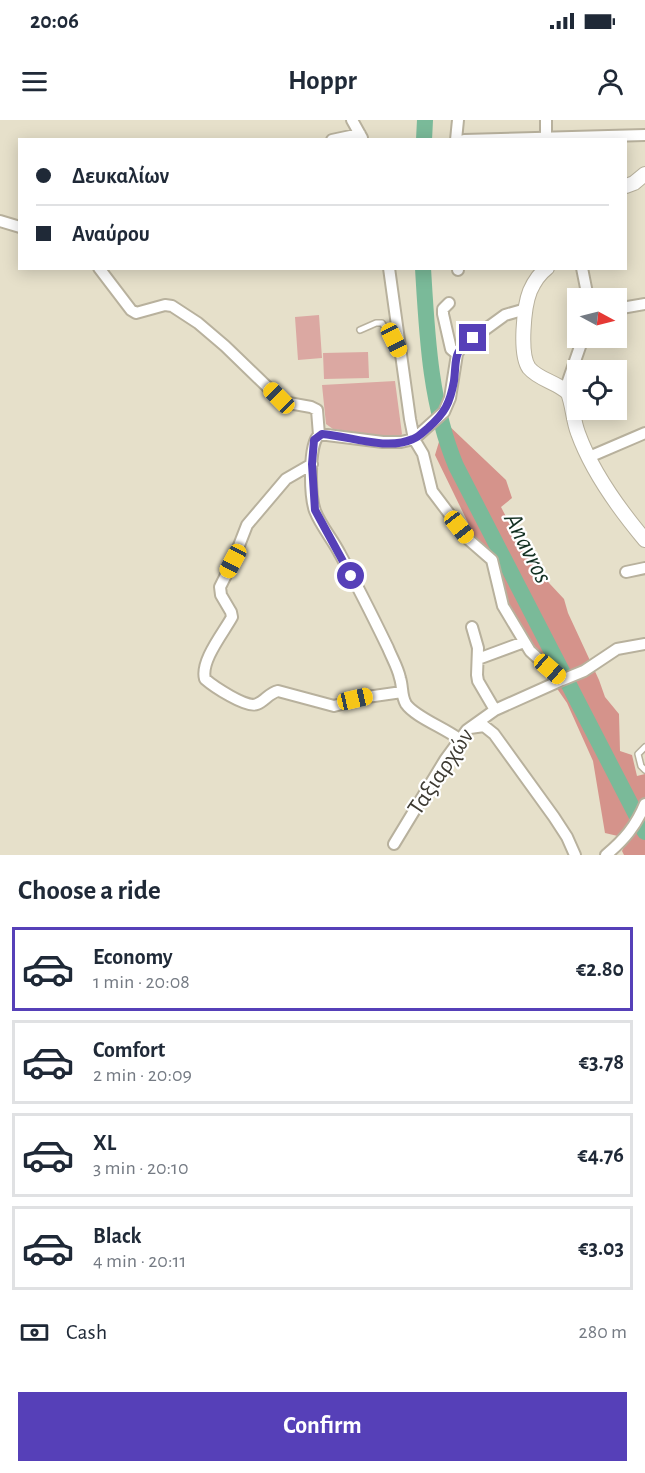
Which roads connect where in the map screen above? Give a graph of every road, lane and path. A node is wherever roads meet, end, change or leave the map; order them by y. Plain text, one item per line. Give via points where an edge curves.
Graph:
1 (352, 120) edge
2 (458, 120) edge
3 (546, 120) edge
4 (645, 135) edge
5 (362, 137) edge
6 (456, 138) edge
7 (546, 138) edge
8 (571, 138) edge
9 (645, 174) edge
10 (627, 186) edge
11 (0, 221) edge
12 (18, 226) edge
13 (101, 270) edge
14 (389, 270) edge
15 (545, 270) edge
16 (582, 270) edge
17 (586, 288) edge
18 (449, 303) dead end
19 (645, 304) edge
20 (627, 307) edge
21 (526, 309) junction
22 (360, 330) dead end
23 (580, 348) edge
24 (457, 354) junction
25 (401, 356) junction
26 (565, 390) junction
27 (645, 433) edge
28 (319, 435) junction
29 (414, 439) junction
30 (589, 457) junction
31 (312, 464) junction
32 (645, 540) edge
33 (645, 568) edge
34 (626, 572) dead end
35 (472, 627) dead end
36 (524, 642) junction
37 (645, 644) edge
38 (478, 659) junction
39 (563, 680) junction
40 (402, 692) junction
41 (495, 710) junction
42 (467, 730) junction
43 (459, 739) junction
44 (645, 747) edge
45 (645, 770) edge
46 (644, 807) edge
47 (394, 844) dead end
48 (575, 855) edge
49 (606, 855) edge

1 - 5 street
2 - 6 street
3 - 7 street
4 - 8 street
9 - 10 main road
11 - 12 street
13 - 28 street via 135,313 165,305 178,309 225,346 284,402 317,410
14 - 25 street
15 - 21 main road via 533,284
16 - 17 street
18 - 24 street via 443,315 451,349
19 - 20 street
21 - 24 street via 505,315
21 - 26 main road via 524,352 528,366
22 - 25 lane via 382,323
23 - 26 street
24 - 29 street via 444,412
25 - 29 street
26 - 30 main road
27 - 30 street
28 - 29 street via 383,442
28 - 31 street via 314,442
29 - 36 street via 423,454 432,491 469,540 492,560 503,606
30 - 32 main road via 613,498
31 - 40 street via 315,510 388,650
31 - 40 street via 286,479 247,525 220,586 232,615 207,661 205,679 252,705 278,692 334,706
33 - 34 street
35 - 38 street
36 - 38 street
36 - 39 street
37 - 39 street, Ταξιαρχών via 617,649
38 - 41 street via 478,681
39 - 41 street, Ταξιαρχών
40 - 43 street via 414,712
41 - 42 street, Ταξιαρχών
42 - 43 street, Ταξιαρχών
42 - 48 street via 481,726 494,734 554,817
43 - 47 street, Ταξιαρχών
44 - 45 lane via 638,754
46 - 49 street via 633,829

